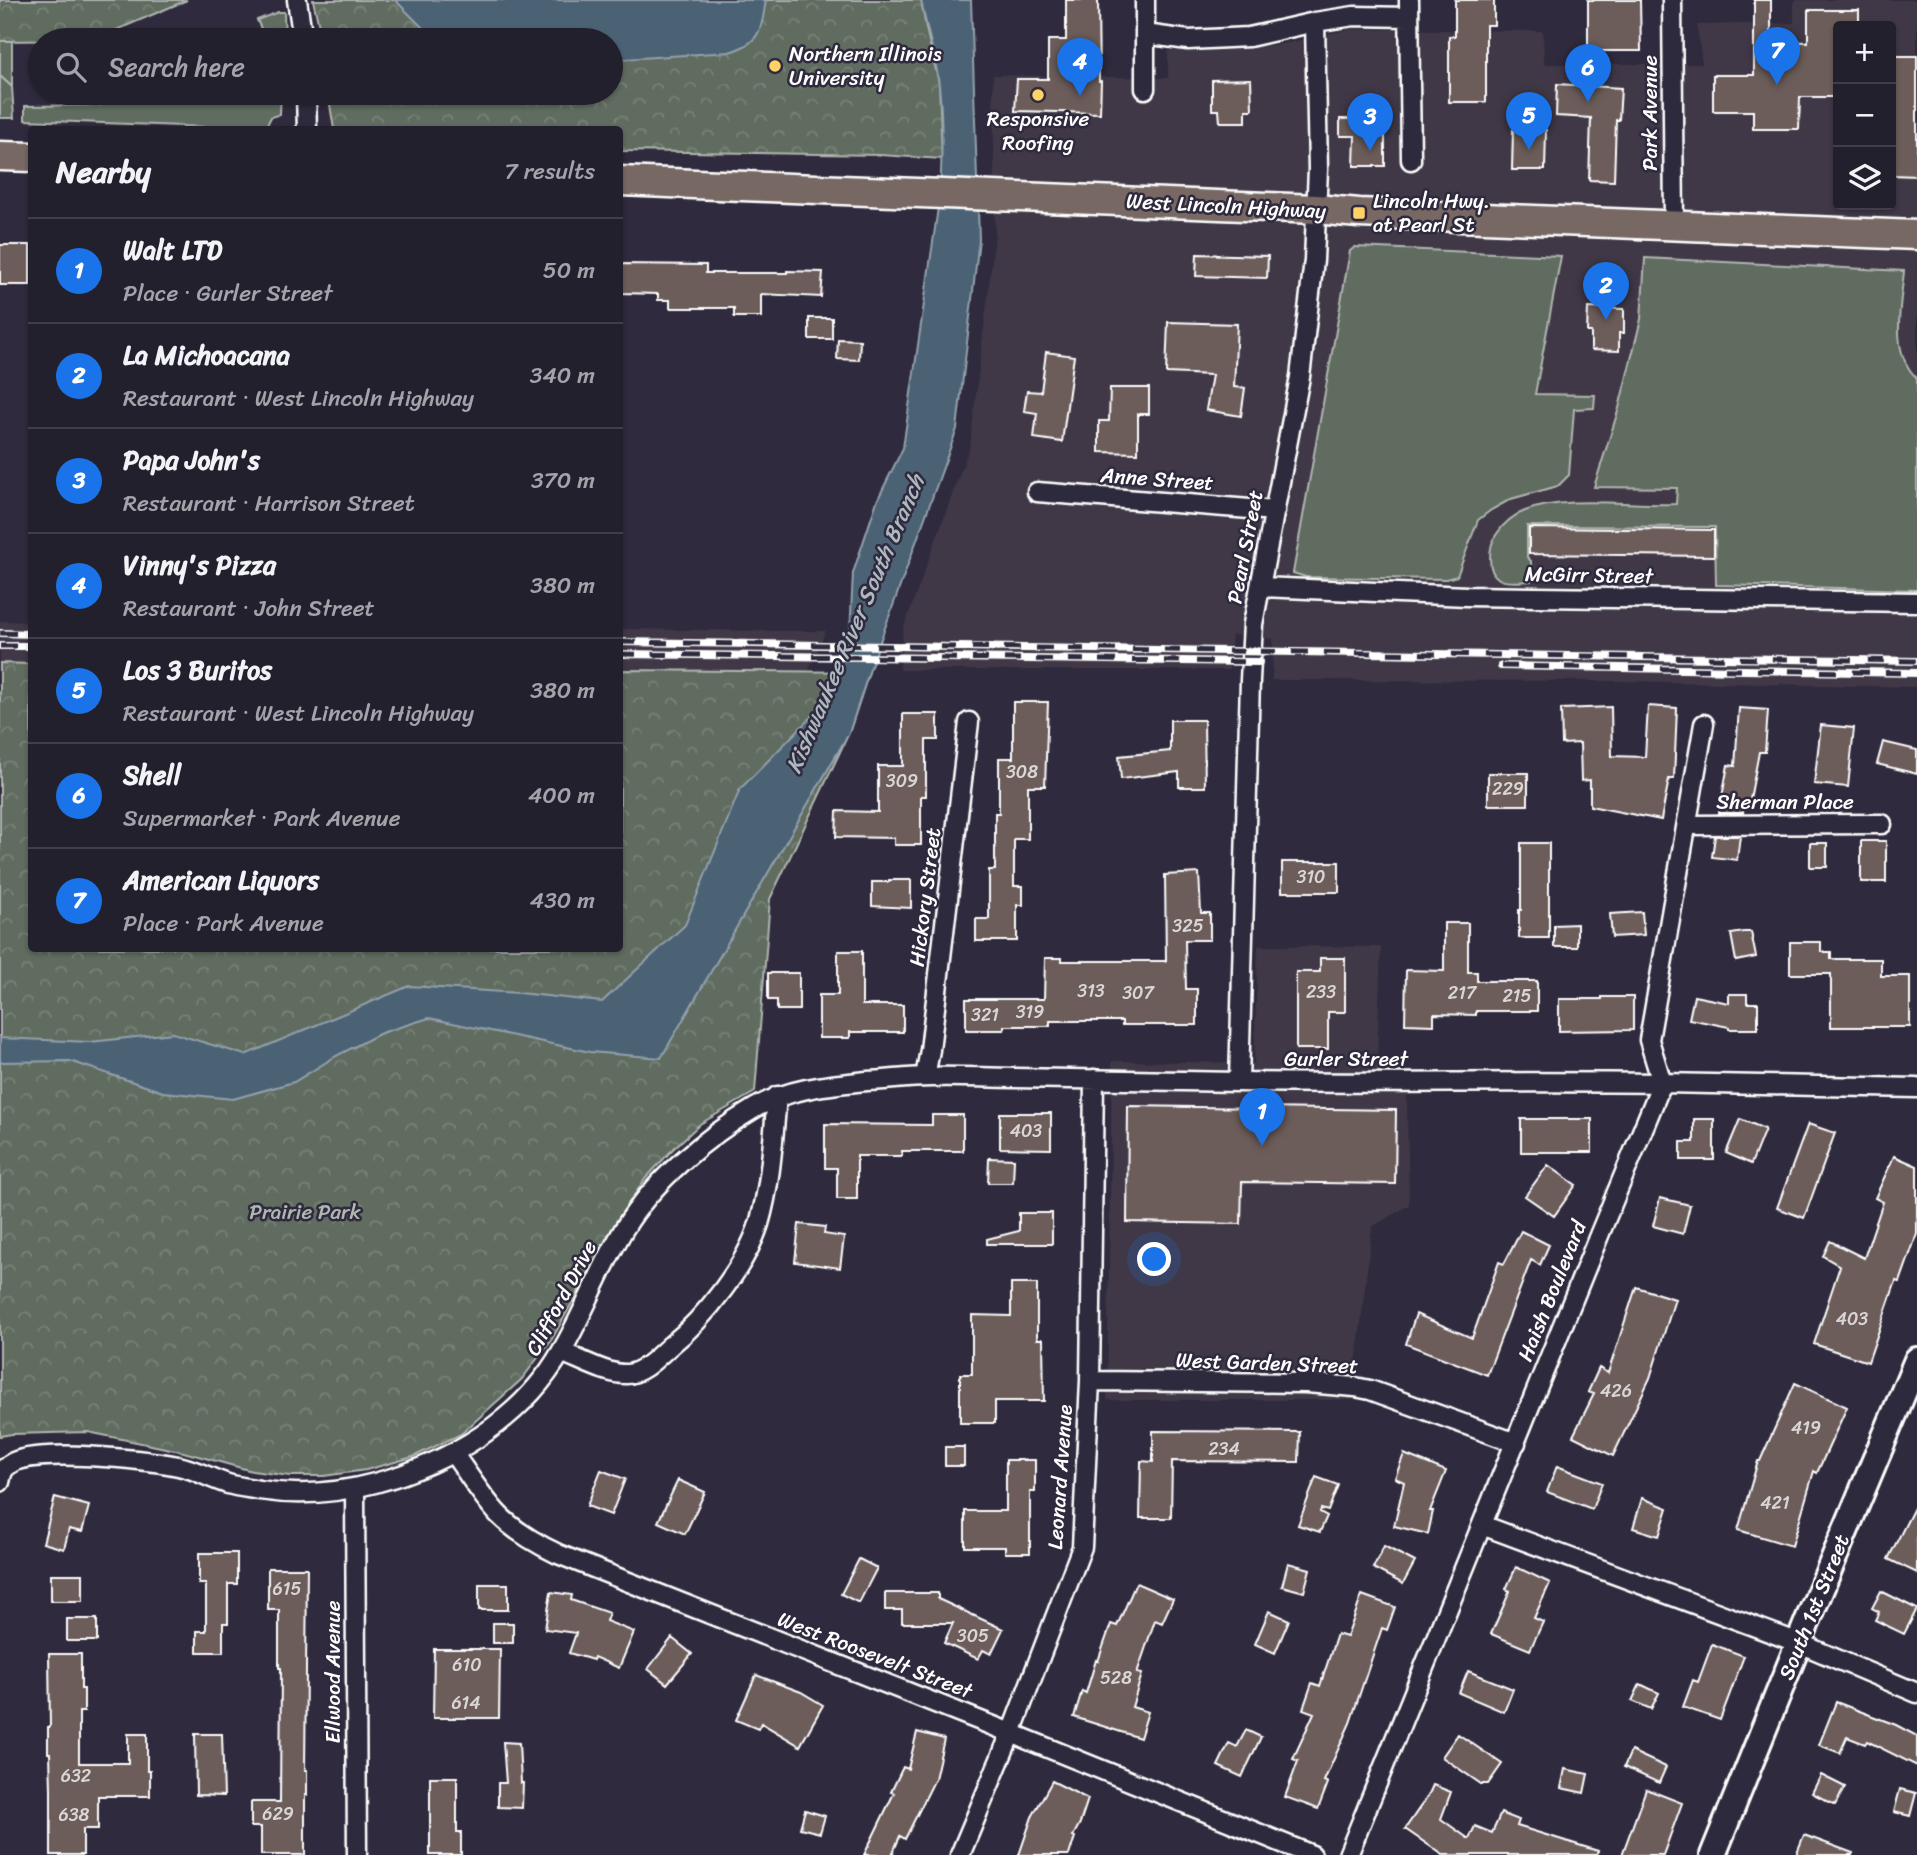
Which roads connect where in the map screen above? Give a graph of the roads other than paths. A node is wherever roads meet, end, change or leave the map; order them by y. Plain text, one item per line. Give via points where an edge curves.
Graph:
1 (297, 0) edge
2 (1145, 0) edge
3 (1672, 0) edge
4 (1409, 9) edge
5 (1315, 22) junction
6 (301, 28) edge
7 (1145, 34) junction
8 (1145, 89) dead end
9 (306, 105) edge
10 (307, 126) edge
11 (0, 156) edge
12 (28, 157) edge
13 (1411, 160) dead end
14 (623, 181) edge
15 (1316, 209) junction
16 (1674, 225) junction
17 (1917, 235) edge
18 (1037, 492) dead end
19 (1275, 511) junction
20 (1261, 587) junction
21 (1917, 602) edge
22 (969, 722) dead end
23 (1704, 724) dead end
24 (1882, 824) dead end
25 (1688, 825) junction
26 (925, 1077) junction
27 (1094, 1079) junction
28 (1239, 1082) junction
29 (1662, 1083) junction
30 (1917, 1088) edge
31 (777, 1096) junction
32 (561, 1352) junction
33 (1917, 1360) edge
34 (1090, 1381) junction
35 (1516, 1443) junction
36 (453, 1453) junction
37 (0, 1482) edge
38 (355, 1489) junction
39 (1482, 1525) junction
40 (1799, 1643) junction
41 (1917, 1693) edge
42 (1011, 1732) junction
43 (357, 1855) edge
44 (960, 1855) edge
45 (1312, 1855) edge
46 (1348, 1855) edge
47 (1713, 1855) edge

1 - 6 street
2 - 7 street
3 - 16 street, Park Avenue
4 - 5 street
4 - 13 street
5 - 7 street via 1249,37 1188,40
5 - 15 street, Pearl Street
7 - 8 street
9 - 10 street
11 - 12 main road
14 - 15 main road, West Lincoln Highway
15 - 16 main road, West Lincoln Highway
15 - 19 street, Pearl Street via 1300,377
16 - 17 main road, West Lincoln Highway
18 - 19 street, Anne Street
19 - 20 street, Pearl Street
20 - 21 street, McGirr Street via 1467,596
20 - 28 street, Pearl Street via 1253,624 1250,680
22 - 26 street, Hickory Street
23 - 25 street
24 - 25 street, Sherman Place
25 - 29 street via 1649,1040
26 - 27 street, Gurler Street
26 - 31 street, Gurler Street via 827,1085
27 - 28 street, Gurler Street
27 - 34 street, Leonard Avenue
28 - 29 street, Gurler Street
29 - 30 street, Gurler Street
29 - 35 street, Haish Boulevard
31 - 32 street, Clifford Drive via 682,1159 643,1202 624,1228
31 - 32 street via 771,1163 758,1225 741,1261 712,1303 638,1372 613,1372
32 - 36 street, Clifford Drive via 544,1378 507,1415
33 - 40 street, South 1st Street
34 - 35 street, West Garden Street via 1354,1387
34 - 42 street, Leonard Avenue via 1082,1547
35 - 39 street, Haish Boulevard
36 - 38 street, Clifford Drive
36 - 42 street, West Roosevelt Street via 498,1514 541,1546
37 - 38 street, Clifford Drive via 3,1471 16,1461 80,1456 184,1467 261,1490
38 - 43 street, Ellwood Avenue
39 - 40 street
39 - 46 street, Haish Boulevard
40 - 41 street
40 - 47 street, South 1st Street
42 - 44 street, Leonard Avenue
42 - 45 street, West Roosevelt Street

